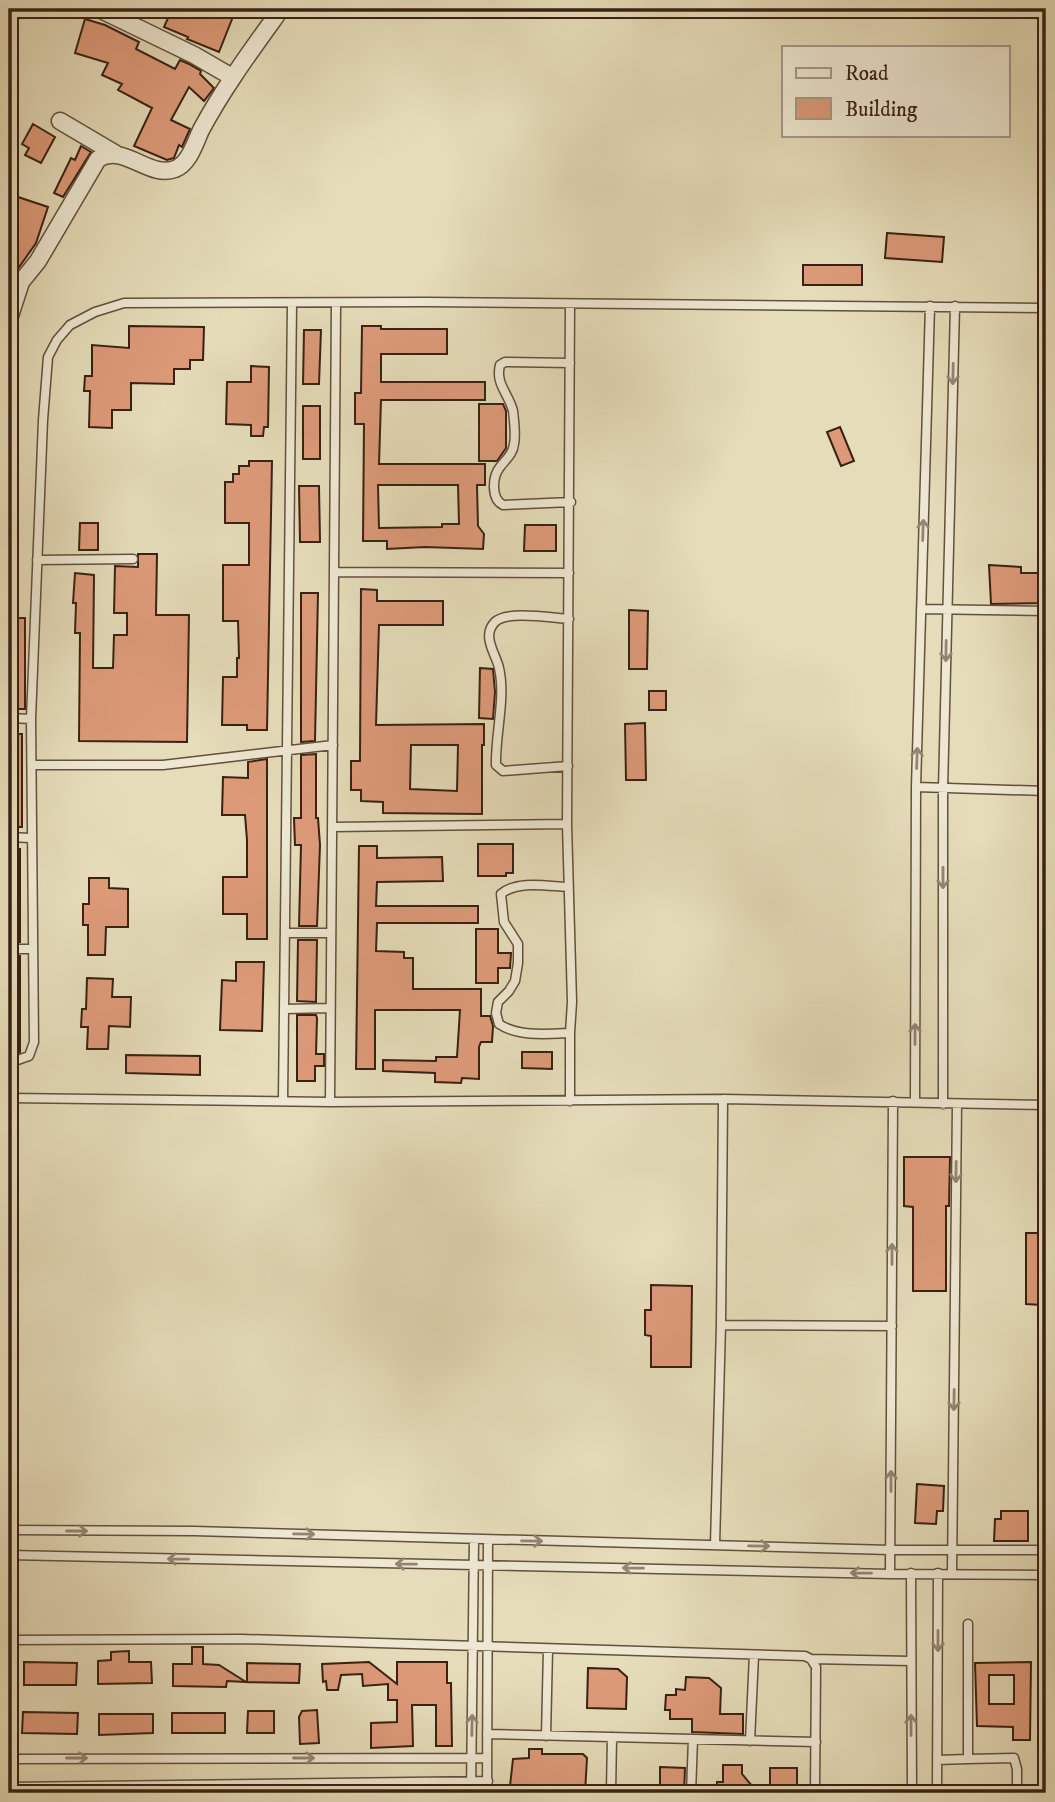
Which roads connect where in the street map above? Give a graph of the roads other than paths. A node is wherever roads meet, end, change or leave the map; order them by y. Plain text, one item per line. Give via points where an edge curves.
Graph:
1 (99, 9) edge
2 (281, 9) edge
3 (128, 15) edge
4 (232, 77) junction
5 (60, 121) dead end
6 (116, 154) junction
7 (15, 280) edge
8 (292, 303) junction
9 (336, 303) junction
10 (570, 304) junction
11 (930, 306) junction
12 (955, 306) junction
13 (1046, 308) edge
14 (9, 318) edge
15 (570, 363) junction
16 (571, 502) junction
17 (37, 559) junction
18 (133, 559) dead end
19 (335, 572) junction
20 (569, 573) junction
21 (921, 609) junction
22 (947, 611) junction
23 (1046, 611) edge
24 (569, 619) junction
25 (9, 719) edge
26 (31, 719) junction
27 (333, 745) junction
28 (286, 749) junction
29 (32, 765) junction
30 (568, 766) junction
31 (916, 787) junction
32 (943, 789) junction
33 (1046, 791) edge
34 (567, 824) junction
35 (332, 827) junction
36 (9, 838) edge
37 (30, 838) junction
38 (568, 887) junction
39 (285, 933) junction
40 (331, 933) junction
41 (9, 949) edge
42 (33, 950) junction
43 (330, 1008) junction
44 (284, 1009) junction
45 (570, 1033) junction
46 (9, 1063) edge
47 (9, 1098) edge
48 (723, 1099) junction
49 (283, 1100) junction
50 (570, 1101) junction
51 (893, 1101) junction
52 (330, 1102) junction
53 (915, 1102) junction
54 (943, 1104) junction
55 (957, 1104) junction
56 (1046, 1105) edge
57 (720, 1325) junction
58 (892, 1326) junction
59 (9, 1530) edge
60 (474, 1539) junction
61 (488, 1539) junction
62 (715, 1545) junction
63 (952, 1548) junction
64 (890, 1550) junction
65 (1046, 1550) edge
66 (9, 1555) edge
67 (474, 1565) junction
68 (488, 1565) junction
69 (911, 1573) junction
70 (938, 1573) junction
71 (952, 1573) junction
72 (890, 1574) junction
73 (1046, 1575) edge
74 (968, 1624) dead end
75 (9, 1640) edge
76 (473, 1646) junction
77 (488, 1648) junction
78 (548, 1649) junction
79 (754, 1655) junction
80 (811, 1658) junction
81 (911, 1661) junction
82 (487, 1734) junction
83 (546, 1736) junction
84 (612, 1737) junction
85 (693, 1739) junction
86 (751, 1741) junction
87 (816, 1742) junction
88 (472, 1758) junction
89 (486, 1758) junction
90 (9, 1759) edge
91 (968, 1759) junction
92 (937, 1760) junction
93 (471, 1781) junction
94 (488, 1781) junction
95 (9, 1787) edge
96 (471, 1793) edge
97 (487, 1793) edge
98 (611, 1793) edge
99 (691, 1793) edge
100 (815, 1793) edge
101 (912, 1793) edge
102 (937, 1793) edge
103 (1017, 1793) edge

1 - 3 street
2 - 4 street
3 - 4 street
4 - 6 street via 178,169 156,168
5 - 6 street
6 - 7 street via 103,156 96,163 38,261
7 - 14 street
8 - 9 lane
8 - 17 lane via 124,303 70,325 48,357
8 - 28 lane
9 - 10 lane
9 - 19 lane
10 - 11 lane
10 - 15 lane
11 - 12 lane
21 -> 11 lane
12 - 13 lane
12 -> 22 lane
15 - 16 lane
15 - 16 lane via 500,365 502,390 513,410 514,445 499,467 494,497 503,505
16 - 20 lane
17 - 18 lane
17 - 26 lane
19 - 20 lane
19 - 27 lane
20 - 24 lane
21 - 22 lane
31 -> 21 lane
22 - 23 lane
22 -> 32 lane
24 - 30 lane
24 - 30 lane via 506,616 496,621 490,636 499,667 496,765 503,771
25 - 26 lane
26 - 29 lane
27 - 28 lane
27 - 35 lane
28 - 29 lane via 163,765
28 - 39 lane
29 - 37 lane
30 - 34 lane
31 - 32 lane
53 -> 31 lane
32 - 33 lane
32 -> 54 lane
34 - 35 lane
34 - 38 lane
35 - 40 lane
36 - 37 lane
37 - 42 lane
38 - 45 lane
38 - 45 lane via 524,886 507,888 501,894 504,922 518,944 518,963 515,981 498,1002 496,1013 506,1029
39 - 40 lane
39 - 44 lane
40 - 43 lane
41 - 42 lane
42 - 46 lane via 34,1042 29,1056
43 - 44 lane
43 - 52 lane
44 - 49 lane
45 - 50 lane
47 - 49 lane
48 - 50 lane
48 - 51 lane
48 - 57 lane
49 - 52 lane
50 - 52 lane
51 - 53 lane
58 -> 51 lane
53 - 54 lane
54 - 55 lane
55 - 56 lane
55 -> 63 lane
57 - 58 lane
57 - 62 lane
64 -> 58 lane
59 -> 60 lane
60 - 61 lane
60 - 67 lane
61 -> 62 lane
61 - 68 lane
62 -> 64 lane
63 - 64 lane
63 - 65 lane
63 - 71 lane
64 - 72 lane
67 -> 66 lane
67 - 68 lane
67 - 76 lane
72 -> 68 lane
68 - 77 lane
69 - 70 lane
69 - 72 lane
69 - 81 lane
70 - 71 lane
70 -> 92 lane
71 - 73 lane
74 - 91 lane
75 - 76 lane via 242,1639
76 - 77 lane
88 -> 76 lane
77 - 78 lane
77 - 82 lane
78 - 79 lane
78 - 83 lane
79 - 80 lane
79 - 86 lane
80 - 81 lane
80 - 87 lane via 816,1667
101 -> 81 lane
82 - 83 lane
82 - 89 lane
83 - 84 lane
84 - 85 lane
84 - 98 lane
85 - 86 lane
85 - 99 lane
86 - 87 lane
87 - 100 lane
88 - 89 lane
90 -> 88 lane
88 - 93 lane
89 - 94 lane
91 - 92 lane
91 - 103 lane via 1014,1758
92 - 102 lane
93 - 94 lane
93 - 95 lane
93 - 96 lane
94 - 97 lane

